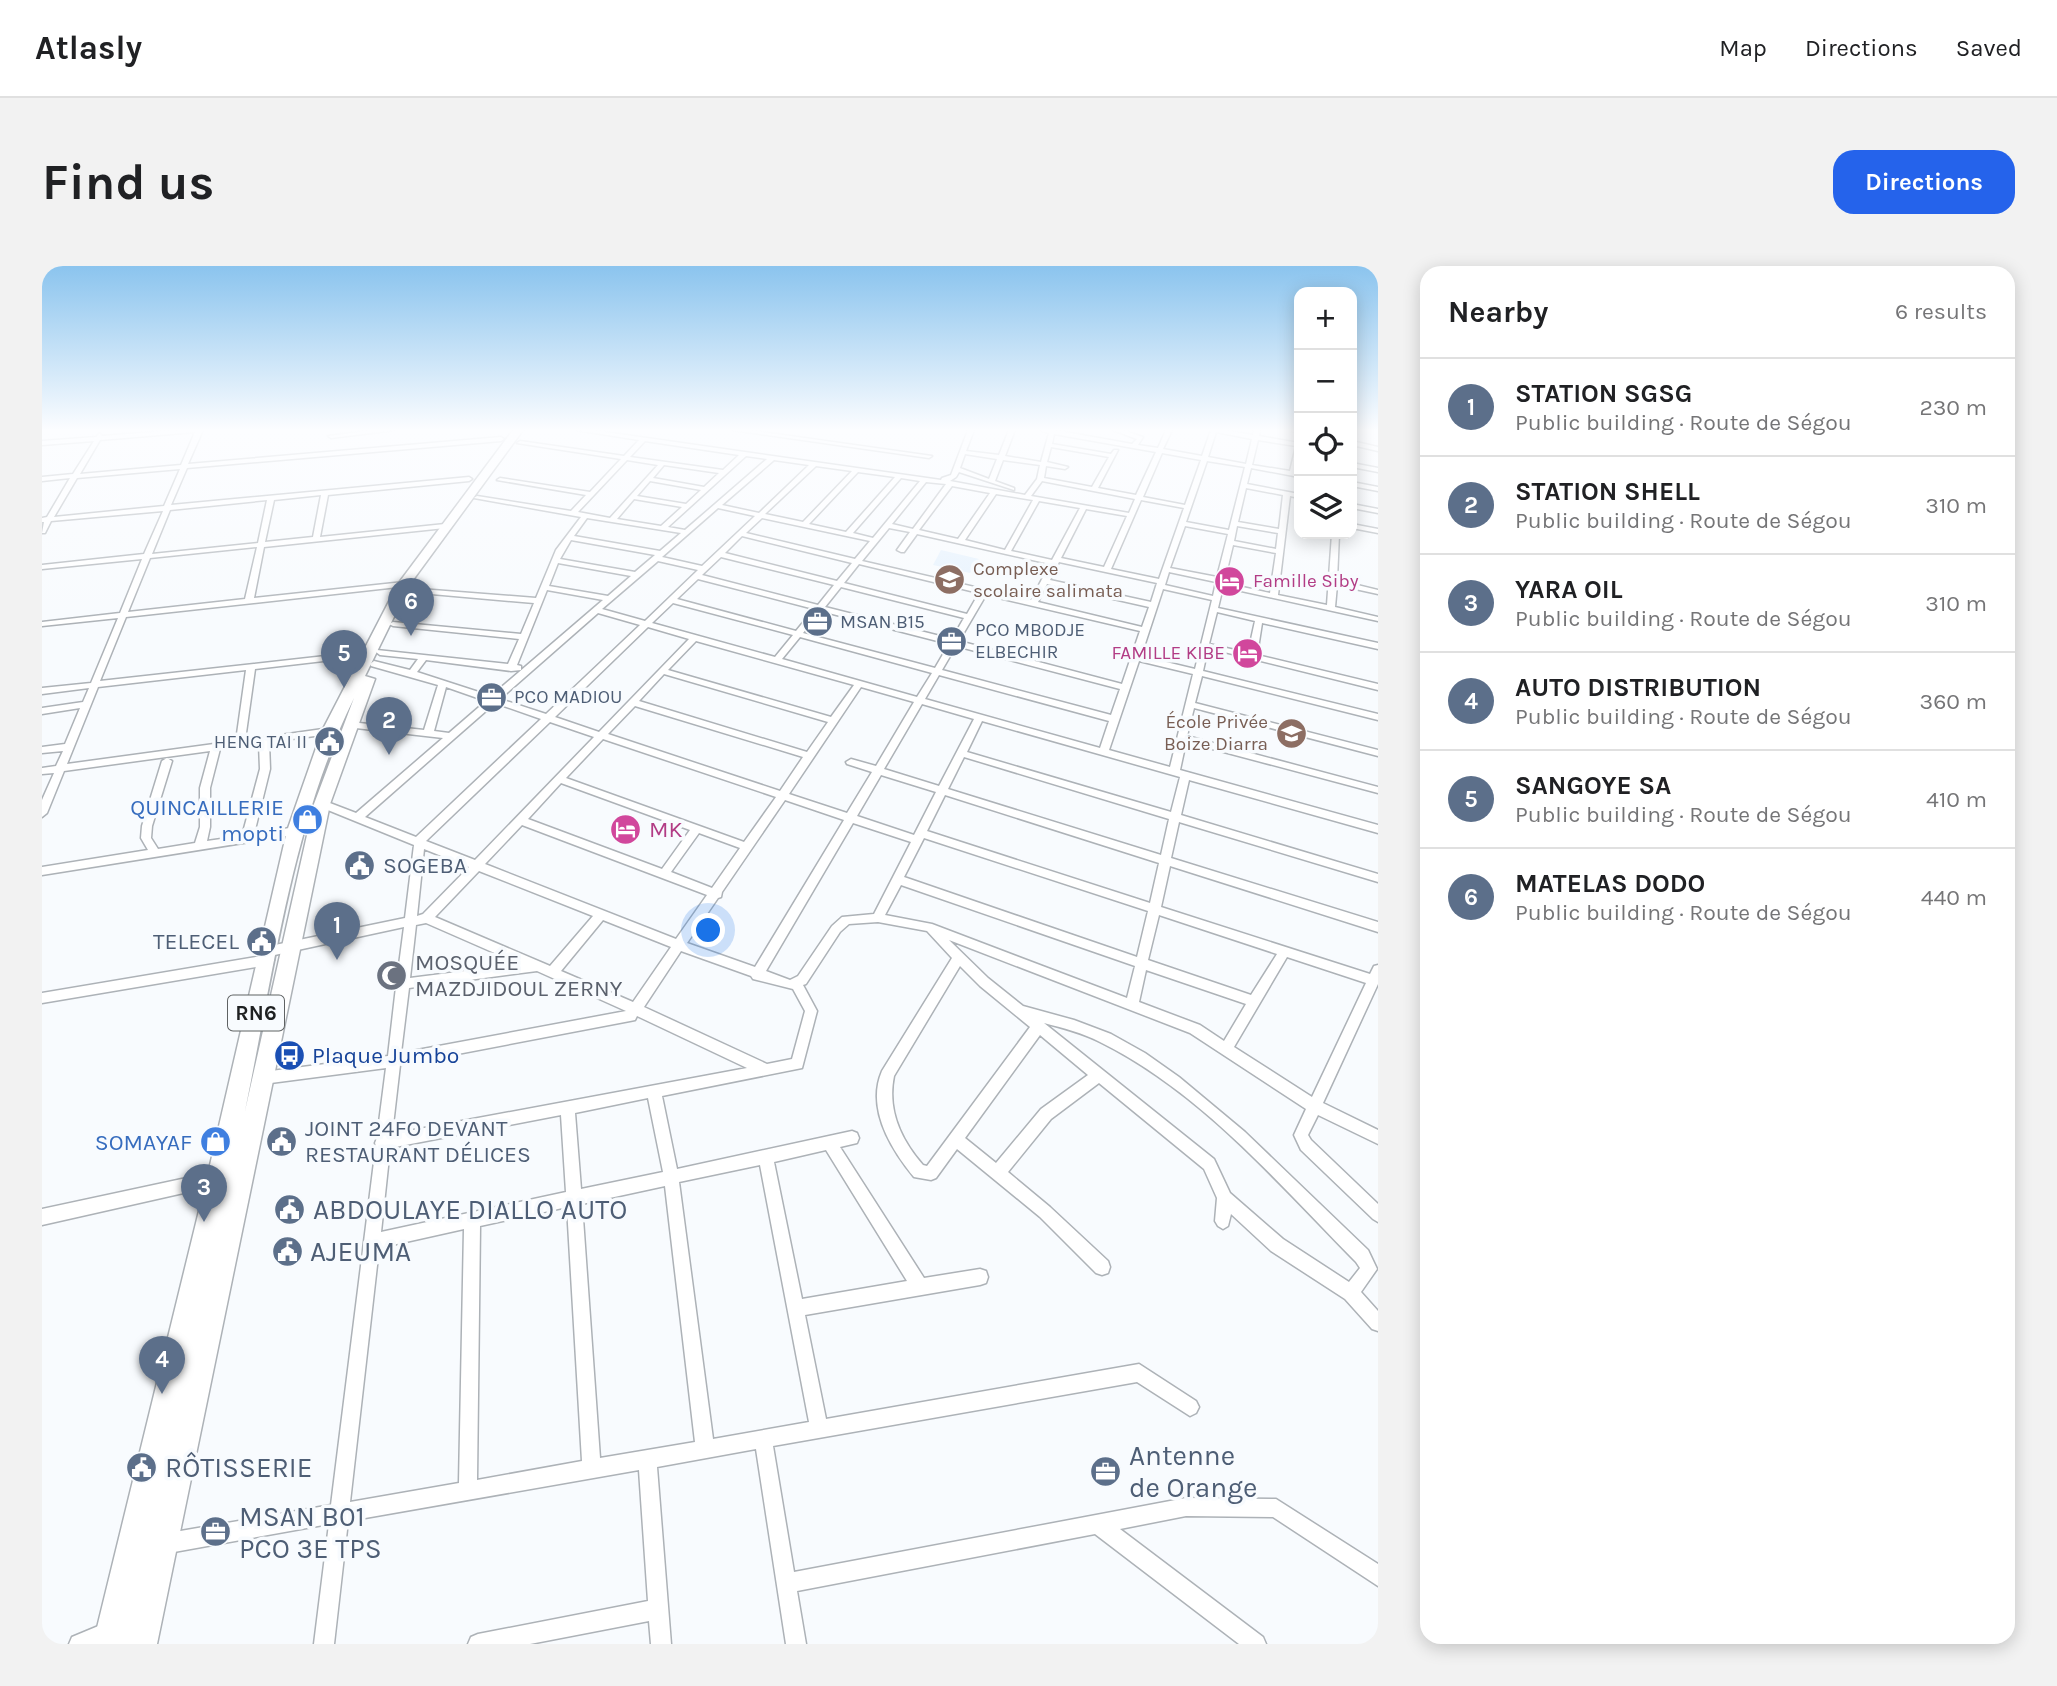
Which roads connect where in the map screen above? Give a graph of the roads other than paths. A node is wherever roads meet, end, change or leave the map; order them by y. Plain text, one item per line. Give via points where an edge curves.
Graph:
1 (63, 494) edge
2 (173, 494) edge
3 (311, 494) edge
4 (325, 494) edge
5 (470, 494) edge
6 (470, 494) edge
7 (494, 494) edge
8 (591, 494) edge
9 (635, 494) edge
10 (700, 494) edge
11 (731, 494) edge
12 (783, 494) edge
13 (833, 494) edge
14 (883, 494) edge
15 (912, 494) edge
16 (939, 494) edge
17 (993, 494) edge
18 (1017, 494) edge
19 (1024, 494) edge
20 (1118, 494) edge
21 (1141, 494) edge
22 (1191, 494) edge
23 (1241, 494) edge
24 (1287, 494) edge
25 (1028, 496) junction
26 (633, 497) junction
27 (271, 498) junction
28 (1038, 498) junction
29 (1139, 498) junction
30 (687, 506) junction
31 (718, 506) junction
32 (1084, 507) junction
33 (1187, 507) junction
34 (1357, 507) edge
35 (167, 508) junction
36 (1378, 511) edge
37 (572, 514) junction
38 (1131, 515) junction
39 (585, 516) junction
40 (760, 516) junction
41 (46, 519) edge
42 (612, 520) junction
43 (1182, 523) junction
44 (1234, 523) junction
45 (804, 525) junction
46 (887, 525) junction
47 (445, 526) junction
48 (1357, 527) edge
49 (662, 528) junction
50 (42, 531) edge
51 (915, 531) junction
52 (1378, 531) edge
53 (1283, 532) junction
54 (686, 533) junction
55 (741, 534) junction
56 (848, 534) junction
57 (569, 537) junction
58 (1231, 537) junction
59 (1335, 539) edge
60 (316, 540) junction
61 (874, 540) junction
62 (960, 541) junction
63 (260, 545) junction
64 (901, 551) dead end
65 (1007, 552) junction
66 (1280, 552) junction
67 (720, 554) junction
68 (659, 556) junction
69 (147, 557) junction
70 (555, 560) junction
71 (1056, 561) junction
72 (857, 562) junction
73 (42, 568) edge
74 (1107, 569) junction
75 (1166, 569) junction
76 (700, 573) junction
77 (637, 575) junction
78 (1045, 581) junction
79 (1220, 582) junction
80 (1334, 582) junction
81 (838, 584) junction
82 (1161, 584) junction
83 (544, 587) junction
84 (412, 588) junction
85 (984, 592) junction
86 (1378, 592) edge
87 (1274, 596) junction
88 (609, 599) junction
89 (1216, 599) junction
90 (672, 600) junction
91 (249, 601) junction
92 (539, 601) junction
93 (1033, 604) junction
94 (1153, 605) junction
95 (819, 608) junction
96 (1213, 609) junction
97 (1331, 609) junction
98 (596, 610) junction
99 (123, 615) junction
100 (969, 617) junction
101 (1259, 619) junction
102 (1378, 619) edge
103 (42, 624) edge
104 (393, 624) junction
105 (646, 624) junction
106 (1145, 630) junction
107 (798, 634) junction
108 (524, 637) junction
109 (694, 638) junction
110 (954, 643) junction
111 (1205, 645) junction
112 (1378, 646) edge
113 (1252, 656) junction
114 (370, 657) junction
115 (424, 657) junction
116 (1135, 657) junction
117 (776, 661) junction
118 (251, 667) junction
119 (511, 667) junction
120 (528, 670) junction
121 (662, 671) junction
122 (937, 671) junction
123 (412, 673) junction
124 (1198, 673) junction
125 (443, 683) junction
126 (859, 684) junction
127 (94, 685) junction
128 (1125, 687) junction
129 (1378, 687) edge
130 (42, 691) edge
131 (493, 700) junction
132 (919, 701) junction
133 (633, 702) junction
134 (87, 704) junction
135 (1191, 704) junction
136 (42, 711) edge
137 (1378, 717) edge
138 (548, 718) junction
139 (979, 718) junction
140 (1114, 719) junction
141 (834, 721) junction
142 (340, 728) junction
143 (428, 734) junction
144 (451, 736) junction
145 (601, 736) junction
146 (1182, 738) junction
147 (264, 740) junction
148 (240, 744) junction
149 (69, 747) junction
150 (216, 747) junction
151 (42, 750) edge
152 (1103, 752) junction
153 (960, 753) junction
154 (1378, 753) edge
155 (810, 756) junction
156 (167, 761) dead end
157 (851, 762) dead end
158 (60, 769) junction
159 (42, 771) edge
160 (878, 771) junction
161 (1180, 774) junction
162 (559, 779) junction
163 (941, 790) junction
164 (1378, 790) edge
165 (783, 797) junction
166 (322, 804) junction
167 (42, 813) edge
168 (359, 816) junction
169 (850, 818) junction
170 (1175, 818) junction
171 (521, 820) junction
172 (696, 829) junction
173 (1378, 829) edge
174 (295, 831) junction
175 (918, 836) junction
176 (247, 839) junction
177 (420, 840) junction
178 (200, 846) junction
179 (748, 847) junction
180 (155, 853) junction
181 (1165, 861) junction
182 (479, 864) junction
183 (42, 871) edge
184 (664, 874) junction
185 (1378, 878) edge
186 (897, 879) junction
187 (716, 894) junction
188 (1154, 909) junction
189 (601, 914) junction
190 (427, 918) junction
191 (878, 919) junction
192 (409, 920) junction
193 (928, 927) junction
194 (1378, 927) edge
195 (681, 946) junction
196 (1284, 952) junction
197 (275, 953) junction
198 (958, 957) junction
199 (1142, 963) junction
200 (540, 966) junction
201 (553, 972) junction
202 (757, 975) junction
203 (1376, 975) edge
204 (796, 983) junction
205 (401, 984) junction
206 (42, 998) edge
207 (1255, 1002) junction
208 (1132, 1005) junction
209 (638, 1010) junction
210 (1020, 1010) junction
211 (1039, 1025) junction
212 (1226, 1049) junction
213 (391, 1061) junction
214 (766, 1070) junction
215 (1100, 1074) junction
216 (263, 1078) junction
217 (654, 1091) junction
218 (1314, 1106) junction
219 (568, 1107) junction
220 (1378, 1137) edge
221 (852, 1138) dead end
222 (956, 1139) junction
223 (382, 1143) junction
224 (829, 1143) junction
225 (766, 1157) junction
226 (998, 1173) junction
227 (671, 1177) junction
228 (219, 1178) junction
229 (574, 1198) junction
230 (1225, 1198) junction
231 (1378, 1214) edge
232 (42, 1217) edge
233 (471, 1220) junction
234 (1223, 1221) dead end
235 (371, 1242) junction
236 (1102, 1267) dead end
237 (980, 1278) dead end
238 (920, 1287) junction
239 (1351, 1293) junction
240 (796, 1308) junction
241 (1378, 1323) edge
242 (1190, 1407) dead end
243 (819, 1429) junction
244 (763, 1439) junction
245 (705, 1450) junction
246 (647, 1460) junction
247 (592, 1470) junction
248 (468, 1492) junction
249 (340, 1515) junction
250 (1097, 1524) junction
251 (163, 1544) junction
252 (1378, 1576) edge
253 (787, 1583) junction
254 (659, 1609) junction
255 (111, 1637) edge
256 (79, 1644) edge
257 (141, 1644) edge
258 (324, 1644) edge
259 (478, 1644) edge
260 (661, 1644) edge
261 (796, 1644) edge
262 (1256, 1644) edge

1 - 41 street
2 - 35 street
3 - 27 street
4 - 60 street
5 - 47 highway, RN6
6 - 104 highway, RN6
7 - 37 street
8 - 37 street
9 - 26 street
10 - 30 street
11 - 31 street
12 - 40 street
13 - 45 street
14 - 56 street
15 - 46 street
16 - 51 street
17 - 62 street
18 - 25 street
19 - 25 street
20 - 29 street
21 - 29 street
22 - 33 street
23 - 44 street
24 - 53 street
25 - 28 street
26 - 30 street
26 - 42 street
27 - 35 street
27 - 63 street
28 - 32 street
28 - 65 street
29 - 33 street
29 - 38 street
30 - 49 street
31 - 40 street
31 - 54 street
32 - 38 street
32 - 71 street
33 - 43 street
34 - 36 street
35 - 41 street
35 - 69 street
37 - 39 street
38 - 74 street
39 - 42 street
39 - 57 street
40 - 45 street
40 - 55 street
41 - 50 street
42 - 49 street
43 - 58 street
43 - 75 street
44 - 53 street
44 - 58 street
45 - 56 street
46 - 51 street
46 - 61 street
47 - 60 street
47 - 84 highway, RN6
48 - 52 street
49 - 54 street
51 - 62 street
51 - 64 street
53 - 66 street
54 - 68 street
55 - 67 street
55 - 72 street
56 - 61 street
57 - 68 street
57 - 70 street
58 - 66 street
58 - 79 street
59 - 80 street
60 - 63 street
61 - 72 street
62 - 65 street
63 - 69 street
63 - 91 street
65 - 71 street
66 - 87 street
67 - 76 street
67 - 81 street
68 - 76 street
68 - 77 street
69 - 73 street
69 - 99 street
70 - 77 street
70 - 83 street
71 - 74 street
71 - 78 street
72 - 81 street
72 - 85 street
74 - 82 street
75 - 79 street
75 - 82 street
76 - 90 street
76 - 95 street
77 - 88 street
78 - 93 street
78 - 94 street
79 - 87 street
79 - 89 street
80 - 86 street
80 - 97 street
81 - 95 street
81 - 100 street
82 - 89 street
82 - 94 street
83 - 88 street
83 - 92 street
84 - 91 street
84 - 92 street
84 - 142 highway, RN6
85 - 93 street
85 - 100 street
87 - 97 street
88 - 98 street
89 - 96 street
90 - 105 street
90 - 107 street
91 - 99 street
92 - 108 street
93 - 106 street
94 - 106 street
95 - 107 street
95 - 110 street
96 - 101 street
96 - 111 street
97 - 102 street
98 - 105 street
98 - 120 street
99 - 103 street
99 - 127 street
100 - 110 street
101 - 112 street
101 - 113 street
104 - 108 street
104 - 114 highway, RN6
105 - 109 street
105 - 138 street
106 - 116 street
107 - 117 street
107 - 122 street
108 - 119 street
109 - 117 street
109 - 121 street
110 - 122 street
110 - 128 street
111 - 113 street
111 - 124 street
113 - 129 street
114 - 115 street
114 - 118 street
114 - 123 street
114 - 142 highway, RN6
115 - 119 street
115 - 123 street
116 - 124 street
116 - 128 street
117 - 126 street
118 - 127 street
118 - 148 street
119 - 120 street
120 - 131 street
121 - 133 street
121 - 141 street
122 - 132 street
122 - 140 street
123 - 125 street
124 - 135 street
124 - 137 street
125 - 131 street
125 - 143 street
126 - 132 street
126 - 141 street
127 - 130 street
127 - 134 street
128 - 140 street
131 - 138 street
131 - 144 street
132 - 139 street
132 - 160 street
133 - 145 street
133 - 155 street
134 - 136 street
134 - 149 street
135 - 146 street
135 - 154 street
138 - 145 street
138 - 177 street
139 - 152 street
139 - 153 street
140 - 152 street
141 - 155 street
142 - 143 street
142 - 147 street
142 - 166 highway, RN6
142 - 174 highway, RN6
143 - 144 street
144 - 168 street
145 - 162 street
145 - 165 street
146 - 161 street
146 - 164 street
147 - 148 street
147 - 176 street via 265,769
148 - 150 street
149 - 151 street
149 - 158 street
150 - 158 street
150 - 178 street via 205,788
152 - 161 street
153 - 163 street
153 - 170 street
155 - 165 street
156 - 180 street via 147,826 146,838
157 - 160 street
158 - 159 street
158 - 167 street
160 - 163 street
160 - 169 street
161 - 170 street
161 - 173 street
162 - 171 street
162 - 172 street
163 - 175 street
163 - 181 street
165 - 169 street
165 - 179 street
166 - 168 street
166 - 197 highway, RN6
168 - 177 street
169 - 175 street
169 - 202 street
170 - 181 street
170 - 185 street
171 - 182 street
171 - 184 street
172 - 179 street
172 - 184 street
174 - 176 street
174 - 197 highway, RN6
175 - 186 street
175 - 188 street
176 - 178 street
177 - 182 street
177 - 192 street
178 - 180 street
179 - 187 street
180 - 183 street
181 - 188 street
181 - 194 street
182 - 189 street
182 - 190 street
184 - 187 street
186 - 191 street
186 - 199 street
187 - 195 street
188 - 196 street
188 - 199 street
189 - 195 street
189 - 201 street
190 - 192 street
190 - 200 street
191 - 193 street
191 - 204 street via 846,920
192 - 197 street
192 - 205 street
193 - 198 street
193 - 208 street
195 - 202 street
195 - 209 street
196 - 203 street
196 - 207 street
197 - 206 street
197 - 216 highway, RN6
197 - 228 highway, RN6
198 - 210 street
198 - 222 street via 883,1088 883,1103 894,1133 905,1157 919,1172 931,1173
199 - 207 street
199 - 208 street
200 - 201 street
200 - 205 street
201 - 209 street
202 - 204 street
203 - 218 street
204 - 214 street via 811,1011 797,1064
205 - 213 street
207 - 212 street
208 - 212 street via 1195,1029
209 - 213 street via 630,1016
209 - 214 street
210 - 211 street
210 - 239 street via 1105,1037 1164,1073 1263,1159 1362,1256 1369,1269
211 - 215 street
211 - 222 street
212 - 218 street
213 - 216 street
213 - 223 street
214 - 217 street
215 - 226 street via 1045,1114
215 - 230 street via 1209,1164
216 - 251 highway, RN6
217 - 219 street
217 - 227 street
218 - 220 street
218 - 231 street via 1301,1135 1303,1141
219 - 223 street
219 - 229 street
221 - 224 street
222 - 226 street
223 - 235 street
224 - 225 street
224 - 238 street
225 - 227 street
225 - 240 street
226 - 236 street
227 - 229 street
227 - 245 street
228 - 232 street
228 - 255 highway, RN6
229 - 233 street
229 - 247 street
230 - 234 street
230 - 239 street via 1278,1245
233 - 235 street
233 - 248 street
235 - 249 street
237 - 238 street
238 - 240 street
239 - 241 street
240 - 243 street
242 - 243 street via 1139,1373
243 - 244 street
244 - 245 street
244 - 253 street
245 - 246 street
246 - 247 street
246 - 254 street
247 - 248 street
248 - 249 street
249 - 251 street
249 - 258 street
250 - 252 street via 1186,1507 1276,1508
250 - 253 street
250 - 262 street
251 - 257 highway, RN6
253 - 261 street
254 - 259 street
254 - 260 street
255 - 256 street

